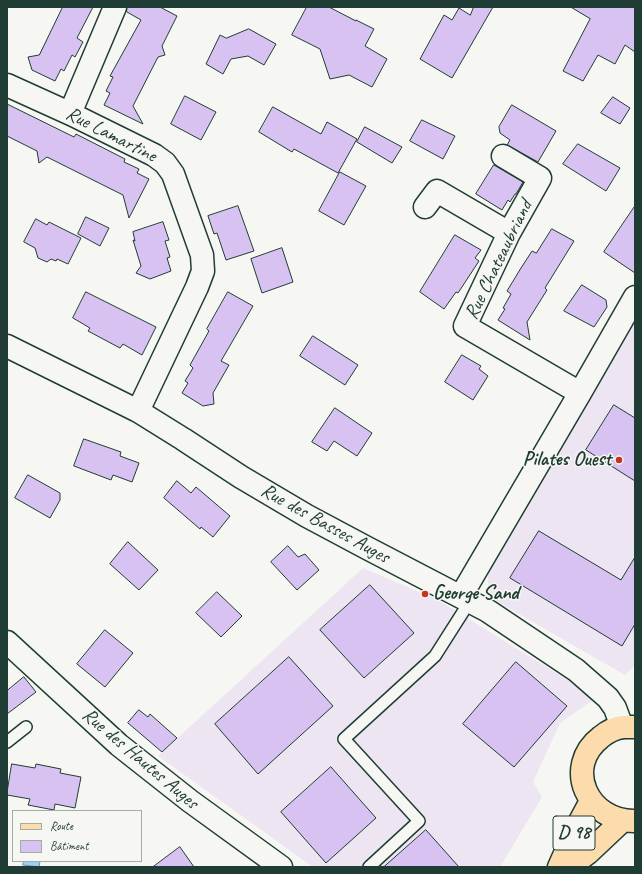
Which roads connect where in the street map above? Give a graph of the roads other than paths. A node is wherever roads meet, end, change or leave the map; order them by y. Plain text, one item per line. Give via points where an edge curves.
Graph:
1 (115, 7) edge
2 (7, 85) edge
3 (71, 114) junction
4 (503, 156) dead end
5 (425, 207) dead end
6 (509, 233) junction
7 (635, 297) edge
8 (7, 346) edge
9 (580, 393) junction
10 (138, 411) junction
11 (465, 599) junction
12 (7, 642) edge
13 (26, 727) dead end
14 (628, 727) edge
15 (7, 742) edge
16 (591, 801) junction
17 (628, 821) edge
18 (281, 867) edge
19 (369, 867) edge
20 (559, 867) edge
21 (569, 867) edge

1 - 3 street
2 - 3 street, Rue Lamartine
3 - 10 street, Rue Lamartine via 165,163 173,174 202,255 203,271 198,287
4 - 6 street, Rue Chateaubriand via 540,178
5 - 6 street via 437,191
6 - 9 street, Rue Chateaubriand via 465,326
7 - 9 street
8 - 10 street, Rue des Basses Auges
9 - 11 street
10 - 11 street, Rue des Basses Auges via 307,516
11 - 14 street, Rue des Basses Auges via 488,611 576,670 608,698
11 - 19 lane via 435,656 344,739 419,821
12 - 18 street, Rue des Hautes Auges via 119,745 190,801
13 - 15 lane
14 - 16 main road via 607,732 594,742 586,755 582,770 584,786
16 - 17 main road via 602,812
16 - 20 main road, D 98
17 - 21 main road, D 98

